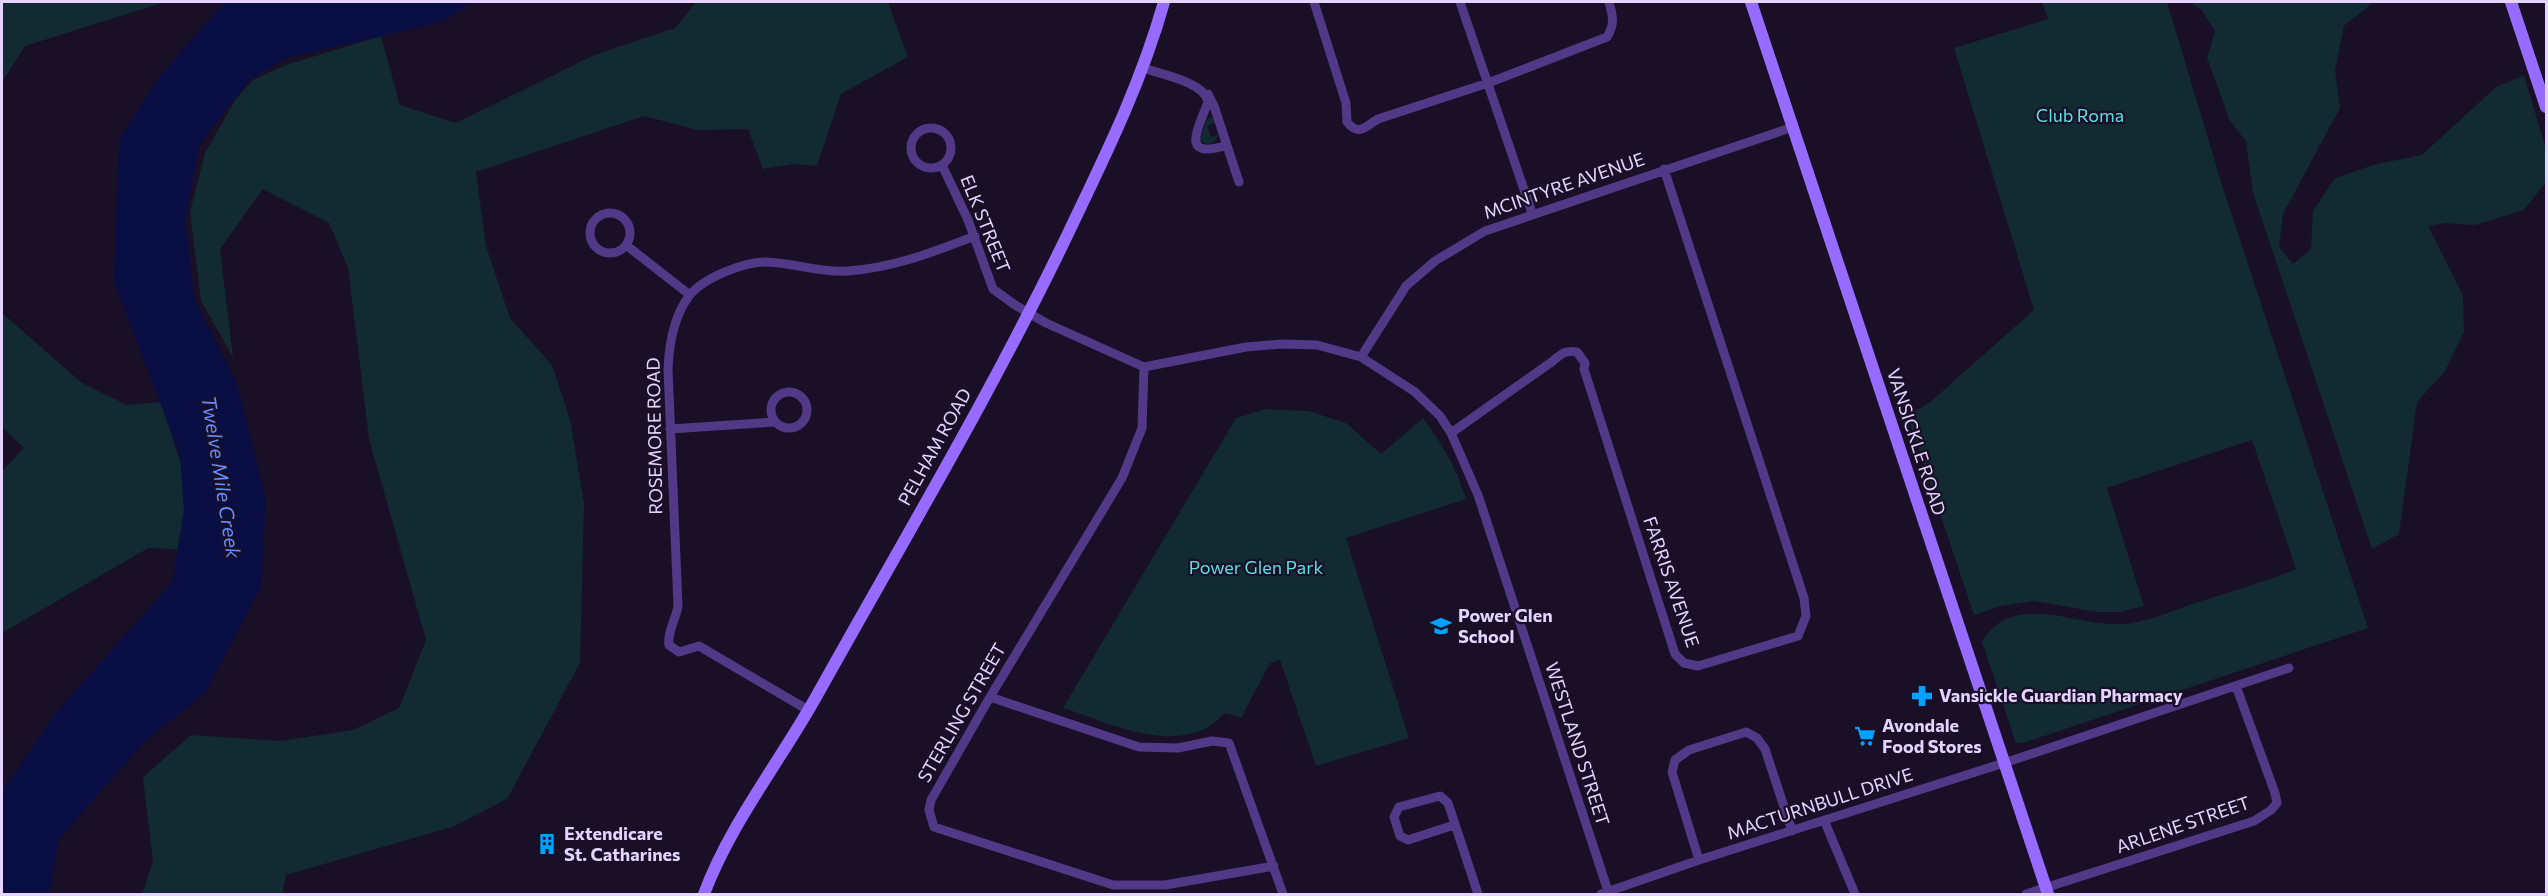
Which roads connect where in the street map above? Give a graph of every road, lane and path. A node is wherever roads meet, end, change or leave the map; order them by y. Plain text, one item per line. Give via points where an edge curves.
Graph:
1 (1164, 2) edge
2 (1314, 2) edge
3 (1460, 2) edge
4 (1609, 2) edge
5 (1751, 2) edge
6 (2511, 2) edge
7 (1143, 68) junction
8 (1488, 83) junction
9 (1199, 88) junction
10 (2547, 107) edge
11 (1792, 127) junction
12 (1227, 145) junction
13 (942, 165) junction
14 (1664, 169) junction
15 (1239, 182) dead end
16 (1532, 213) junction
17 (975, 236) junction
18 (626, 245) junction
19 (690, 295) junction
20 (1030, 314) junction
21 (1361, 357) junction
22 (1144, 367) junction
23 (774, 422) junction
24 (670, 429) junction
25 (1451, 433) junction
26 (2289, 668) dead end
27 (2236, 686) junction
28 (990, 697) junction
29 (808, 710) junction
30 (2004, 763) junction
31 (1824, 820) junction
32 (1454, 825) junction
33 (1792, 831) junction
34 (1699, 860) junction
35 (1274, 866) junction
36 (2047, 891) edge
37 (704, 894) edge
38 (1283, 894) edge
39 (1478, 894) edge
40 (1606, 894) edge
41 (1855, 894) edge
42 (2026, 894) edge

1 - 7 street, PELHAM ROAD
2 - 8 street via 1346,103 1347,122 1353,128 1365,130 1378,119
3 - 8 street
4 - 8 street via 1613,27 1607,37
5 - 11 street, VANSICKLE ROAD
6 - 10 street
7 - 9 street
7 - 20 street, PELHAM ROAD via 1125,115
8 - 16 street
9 - 12 street via 1212,100
9 - 12 street via 1208,102 1194,135 1197,145 1209,150
11 - 14 street, MCINTYRE AVENUE
11 - 30 street, VANSICKLE ROAD
12 - 15 street
13 - 13 street, ELK STREET via 929,168 913,157 912,144 918,133 930,128 947,136 950,155
13 - 17 street, ELK STREET
14 - 16 street, MCINTYRE AVENUE
14 - 25 street, FARRIS AVENUE via 1804,598 1806,616 1798,636 1698,666 1684,663 1675,654 1585,363 1577,352 1560,354
16 - 21 street, MCINTYRE AVENUE via 1485,231 1435,261 1406,286
17 - 19 street, ROSEMORE ROAD via 876,269 836,271 779,262 749,264 724,272
17 - 20 street, ELK STREET via 993,289
18 - 18 street via 616,252 598,249 590,233 594,222 604,214 621,218 630,233
18 - 19 street
19 - 24 street, ROSEMORE ROAD via 670,348
20 - 22 street
20 - 29 street, PELHAM ROAD
21 - 22 street, WESTLAND STREET via 1317,345 1282,344
21 - 25 street, WESTLAND STREET via 1415,392
22 - 28 street, STERLING STREET via 1142,428 1122,478
23 - 23 street via 790,429 801,424 807,408 802,398 791,392 774,399 770,410
23 - 24 street
24 - 29 street, ROSEMORE ROAD via 678,606 669,645 678,652 699,646
25 - 40 street, WESTLAND STREET via 1478,495
26 - 27 street, MACTURNBULL DRIVE
27 - 30 street, MACTURNBULL DRIVE
27 - 36 street, ARLENE STREET via 2275,793 2277,803 2271,810 2254,821
28 - 35 street via 1139,747 1229,743
28 - 35 street, STERLING STREET via 931,800 929,810 934,827 1113,885 1165,885
29 - 37 street, PELHAM ROAD via 716,862
30 - 31 street, MACTURNBULL DRIVE
30 - 36 street, VANSICKLE ROAD
31 - 33 street, MACTURNBULL DRIVE
31 - 41 street
32 - 32 street via 1408,840 1400,836 1394,817 1400,807 1440,796 1448,803
32 - 39 street
33 - 34 street, MACTURNBULL DRIVE
33 - 34 street via 1765,749 1746,732 1689,750 1675,760 1672,772
34 - 40 street, MACTURNBULL DRIVE
35 - 38 street
36 - 42 street, ARLENE STREET

